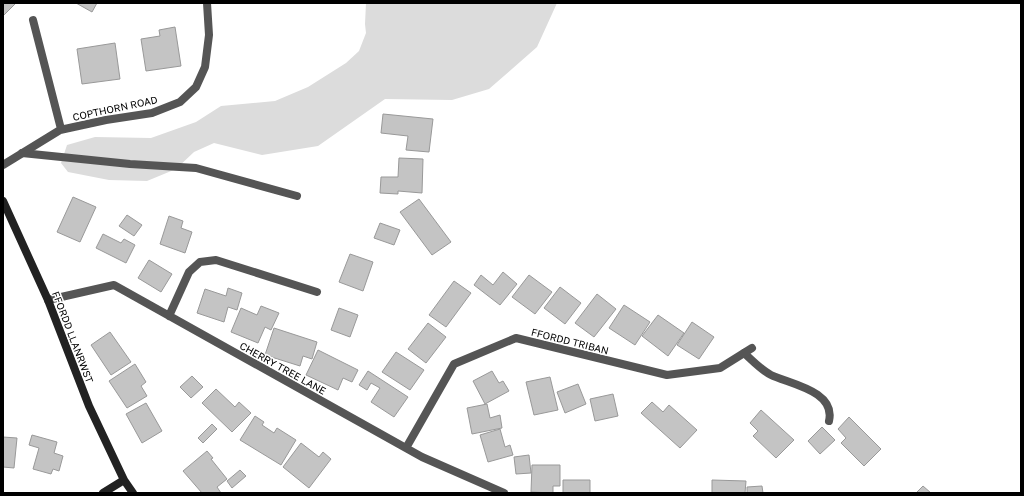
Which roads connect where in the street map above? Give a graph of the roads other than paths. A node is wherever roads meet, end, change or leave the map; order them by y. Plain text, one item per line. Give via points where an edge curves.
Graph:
1 (208, 3) edge
2 (33, 20) dead end
3 (61, 130) junction
4 (22, 153) junction
5 (3, 165) edge
6 (297, 196) dead end
7 (3, 201) edge
8 (317, 292) dead end
9 (48, 300) junction
10 (169, 316) junction
11 (752, 348) dead end
12 (744, 353) junction
13 (829, 421) dead end
14 (406, 448) junction
15 (124, 480) junction
16 (103, 493) edge
17 (133, 493) edge
18 (504, 493) edge

1 - 3 street, COPTHORN ROAD via 209,35 205,67 196,87 180,102 152,113
2 - 3 street
3 - 4 street, COPTHORN ROAD
4 - 5 street, COPTHORN ROAD
4 - 6 street via 196,168
7 - 9 main road, FFORDD LLANRWST
8 - 10 street via 216,260 200,262 189,272
9 - 10 street, CHERRY TREE LANE via 114,285
9 - 15 main road, FFORDD LLANRWST via 89,406
10 - 14 street, CHERRY TREE LANE
11 - 12 street, FFORDD TRIBAN
12 - 13 street via 769,374 814,392 827,404 831,414
12 - 14 street, FFORDD TRIBAN via 720,368 667,375 516,338 454,364
14 - 18 street, CHERRY TREE LANE
15 - 16 main road
15 - 17 main road, FFORDD LLANRWST

